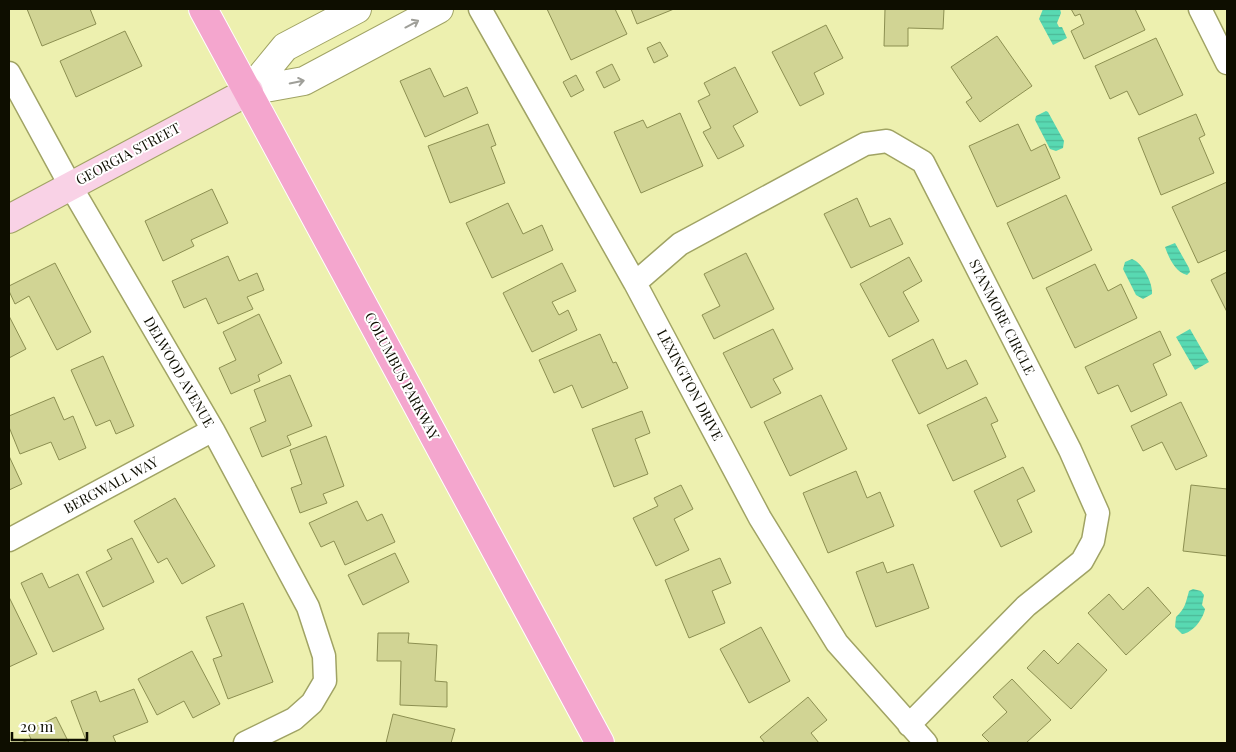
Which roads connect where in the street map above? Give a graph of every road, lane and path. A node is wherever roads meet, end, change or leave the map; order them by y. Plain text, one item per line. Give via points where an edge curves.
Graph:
1 (203, 9) edge
2 (357, 9) edge
3 (439, 9) edge
4 (480, 9) edge
5 (1200, 9) edge
6 (1227, 63) edge
7 (9, 73) edge
8 (249, 91) junction
9 (70, 185) junction
10 (9, 219) edge
11 (635, 283) junction
12 (213, 430) junction
13 (9, 540) edge
14 (909, 725) junction
15 (245, 743) edge
16 (600, 743) edge
17 (926, 743) edge

1 - 8 main road, COLUMBUS PARKWAY
2 - 8 street, GEORGIA STREET via 285,47
8 -> 3 street, GEORGIA STREET via 304,81
4 - 11 street, LEXINGTON DRIVE
5 - 6 street
7 - 9 street, DELWOOD AVENUE
8 - 9 main road, GEORGIA STREET
8 - 16 main road, COLUMBUS PARKWAY
9 - 10 main road, GEORGIA STREET
9 - 12 street, DELWOOD AVENUE
11 - 14 street, LEXINGTON DRIVE via 760,518 837,643
11 - 14 street, STANMORE CIRCLE via 680,244 865,144 887,141 923,162 1070,450 1098,513 1093,541 1082,561 1026,606
12 - 13 street, BERGWALL WAY
12 - 15 street, DELWOOD AVENUE via 308,607 324,656 325,681 312,703 294,719
14 - 17 street, LEXINGTON DRIVE

